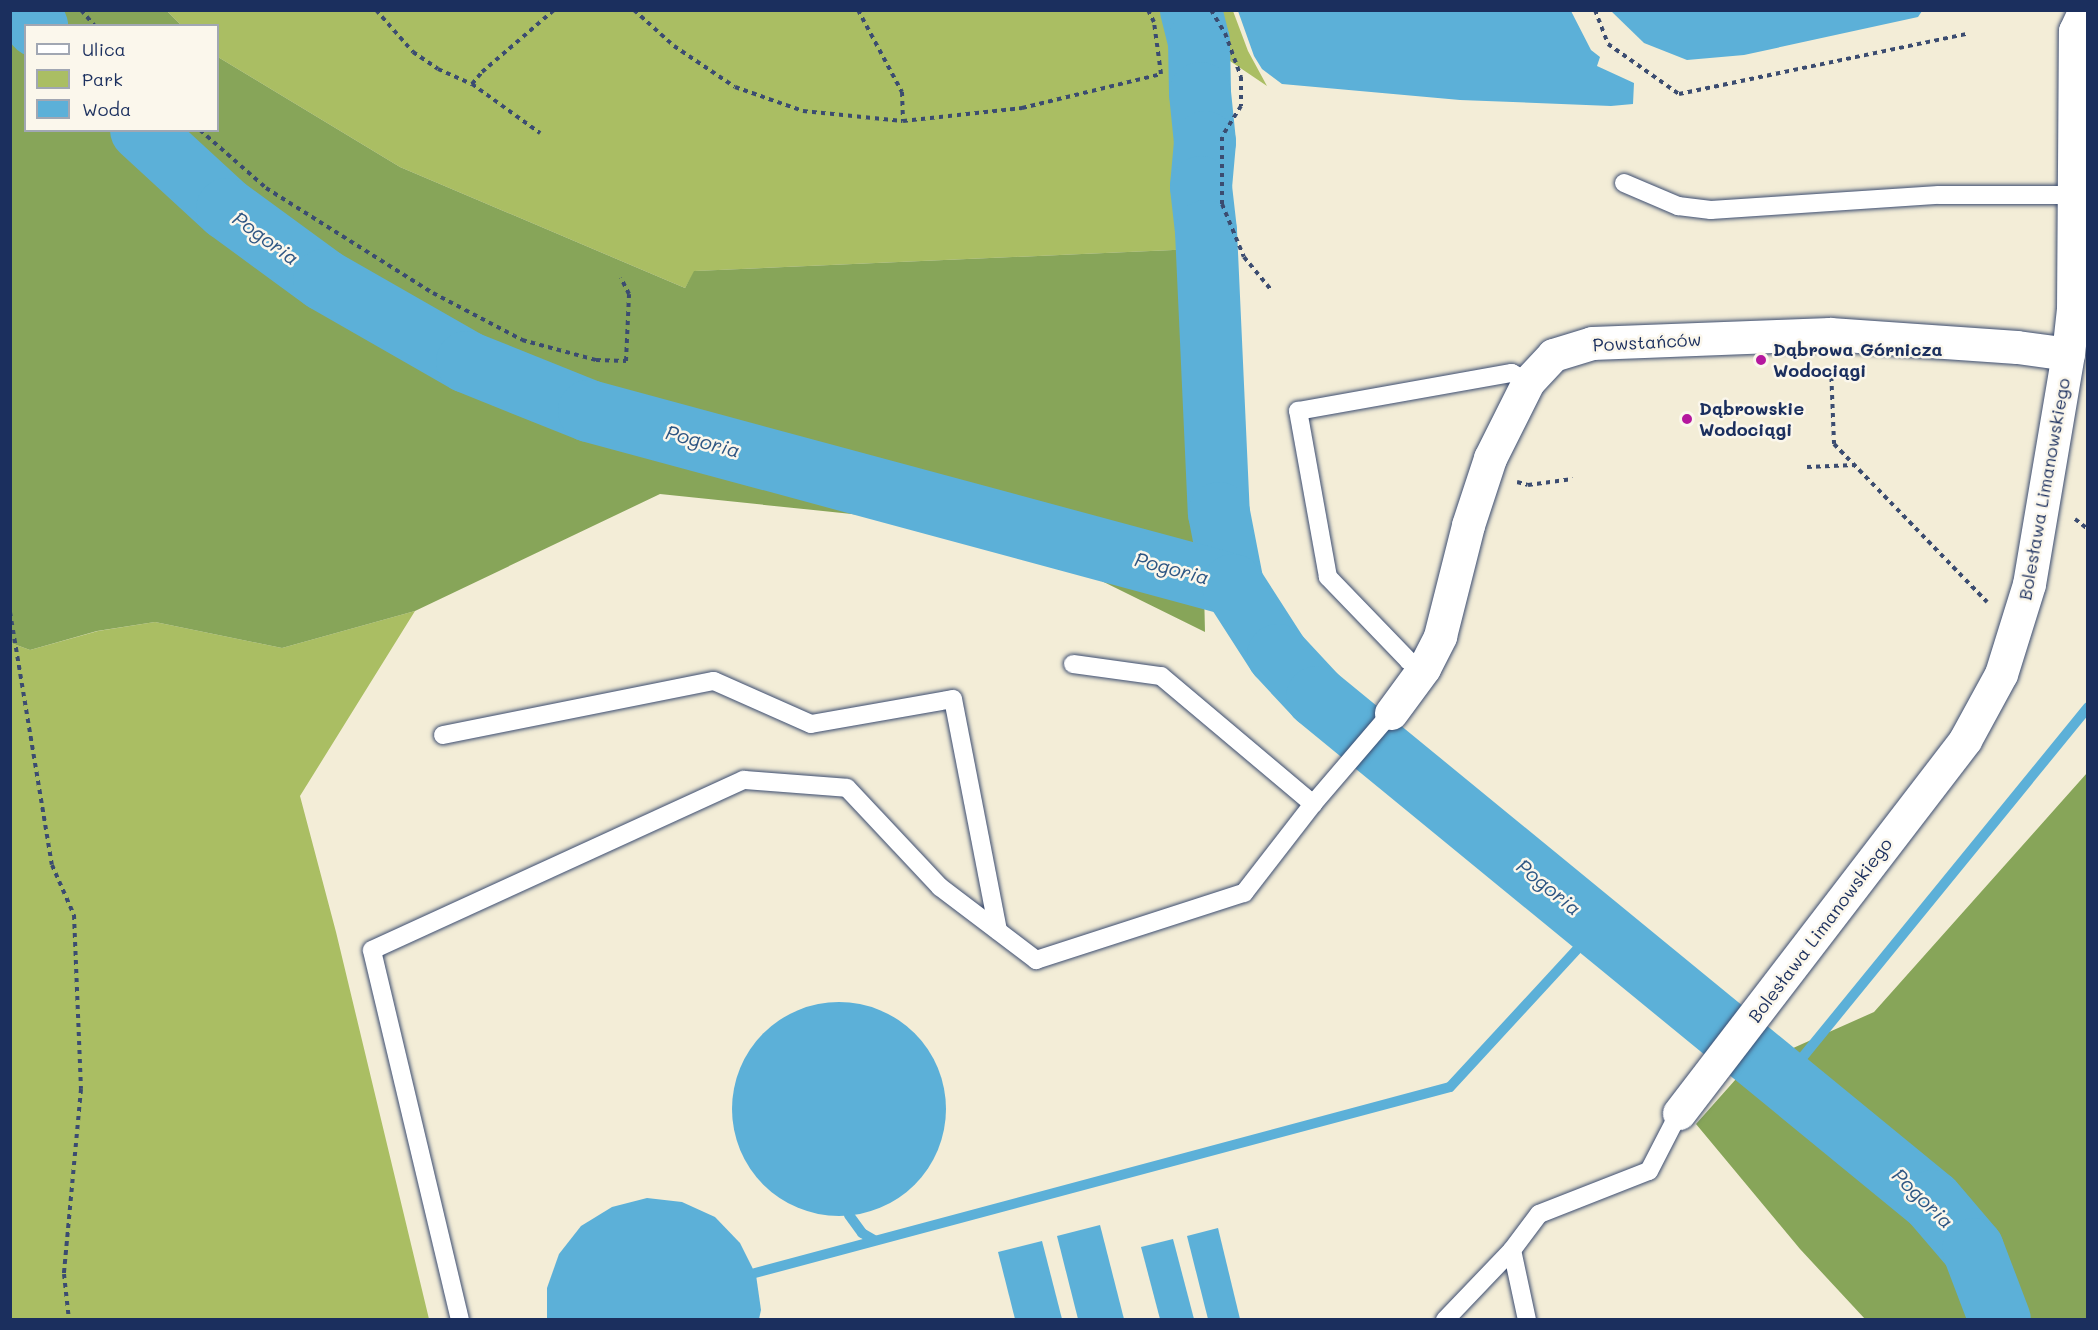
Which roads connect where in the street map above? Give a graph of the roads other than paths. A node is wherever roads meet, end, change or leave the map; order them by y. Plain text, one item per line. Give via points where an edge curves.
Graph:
1 (2085, 10) edge
2 (1624, 183) dead end
3 (2073, 195) junction
4 (2080, 252) edge
5 (2068, 354) junction
6 (1528, 382) junction
7 (1073, 664) dead end
8 (1424, 668) junction
9 (1391, 713) joint
10 (443, 735) dead end
11 (1313, 804) junction
12 (998, 931) junction
13 (1679, 1113) joint
14 (1512, 1250) junction
15 (460, 1320) edge
16 (1445, 1320) edge
17 (1527, 1320) edge

1 - 3 street, Bolesława Limanowskiego via 2075,31
2 - 3 lane via 1678,206 1711,210 1939,195
3 - 4 street, Bolesława Limanowskiego
4 - 5 street, Bolesława Limanowskiego
5 - 6 street, Powstańców via 1830,334 1592,343 1553,355
5 - 13 street, Bolesława Limanowskiego via 2030,584 2001,674 1965,740
6 - 8 street, Powstańców via 1486,470 1440,636
6 - 8 lane via 1512,373 1298,411 1328,577 1409,661
7 - 11 lane via 1161,676
8 - 9 street, Powstańców
9 - 11 lane
10 - 12 lane via 714,681 811,724 953,699
11 - 12 lane via 1244,893 1036,960
12 - 15 lane via 940,887 847,788 744,780 372,950
13 - 14 lane via 1649,1171 1539,1214
14 - 16 lane
14 - 17 lane

